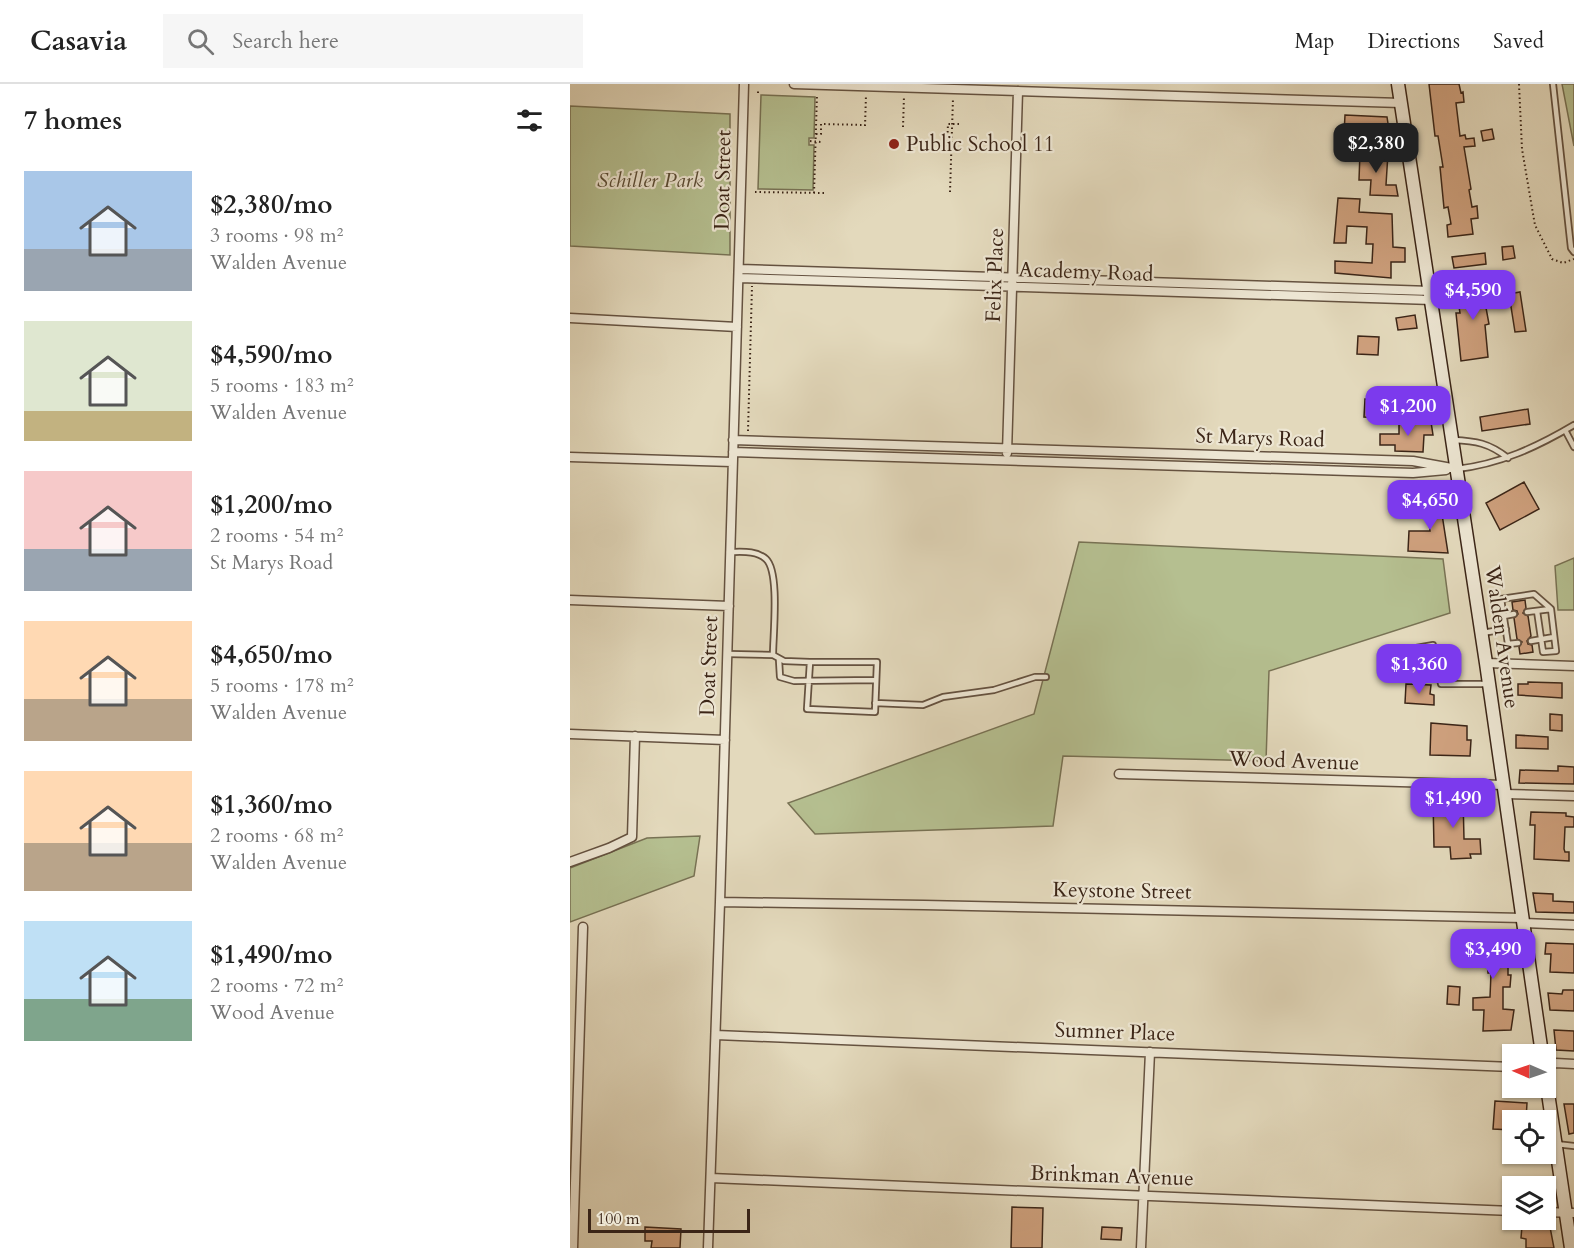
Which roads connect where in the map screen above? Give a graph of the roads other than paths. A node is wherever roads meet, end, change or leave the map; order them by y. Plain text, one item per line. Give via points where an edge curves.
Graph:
1 (744, 84) edge
2 (794, 84) edge
3 (1398, 84) edge
4 (1553, 84) edge
5 (1018, 91) junction
6 (1401, 103) junction
7 (1574, 252) edge
8 (739, 274) junction
9 (1142, 282) junction
10 (1012, 283) junction
11 (1270, 291) junction
12 (1142, 292) junction
13 (1432, 296) junction
14 (570, 318) edge
15 (737, 327) junction
16 (1574, 425) edge
17 (1565, 430) junction
18 (733, 440) junction
19 (1453, 440) junction
20 (895, 445) junction
21 (1574, 447) edge
22 (1007, 448) junction
23 (733, 452) junction
24 (1133, 452) junction
25 (570, 457) edge
26 (894, 457) junction
27 (1298, 457) junction
28 (1508, 458) junction
29 (1007, 460) junction
30 (732, 462) junction
31 (1133, 464) junction
32 (1457, 468) junction
33 (1298, 469) junction
34 (729, 552) junction
35 (570, 600) edge
36 (729, 606) junction
37 (1551, 609) junction
38 (1537, 610) junction
39 (1527, 612) dead end
40 (1514, 614) dead end
41 (1504, 616) junction
42 (1553, 624) junction
43 (1540, 625) junction
44 (1506, 629) junction
45 (1482, 633) junction
46 (1554, 637) junction
47 (1541, 639) junction
48 (1531, 641) dead end
49 (1518, 643) dead end
50 (1405, 650) dead end
51 (1556, 651) junction
52 (728, 654) junction
53 (773, 655) junction
54 (779, 660) junction
55 (810, 662) junction
56 (1486, 663) junction
57 (1555, 665) junction
58 (1574, 666) edge
59 (1046, 677) dead end
60 (807, 680) junction
61 (876, 680) junction
62 (1489, 684) junction
63 (875, 703) junction
64 (570, 734) edge
65 (635, 736) junction
66 (725, 740) junction
67 (1119, 774) dead end
68 (1505, 790) junction
69 (1574, 796) edge
70 (570, 862) edge
71 (720, 902) junction
72 (1523, 921) junction
73 (1574, 925) edge
74 (583, 927) dead end
75 (581, 992) junction
76 (570, 995) edge
77 (716, 1035) junction
78 (1541, 1044) edge
79 (1150, 1052) junction
80 (1556, 1063) edge
81 (1574, 1064) edge
82 (1502, 1067) edge
83 (1556, 1144) edge
84 (1574, 1146) edge
85 (1556, 1149) edge
86 (711, 1178) junction
87 (1143, 1196) junction
88 (1502, 1211) edge
89 (1570, 1213) edge
90 (573, 1248) edge
91 (708, 1248) edge
92 (1141, 1248) edge
93 (1571, 1248) edge

1 - 8 street, Doat Street
2 - 5 street
3 - 6 main road, Walden Avenue
4 - 7 lane
5 - 6 street
5 - 10 street, Felix Place
6 - 13 main road, Walden Avenue
8 - 10 street, Academy Road
8 - 15 street, Doat Street
9 - 10 street, Academy Road
9 - 11 street, Academy Road
9 - 12 street
10 - 12 street, Academy Road
10 - 22 street, Felix Place
11 - 12 street, Academy Road
11 - 13 street, Academy Road
11 - 13 street, Academy Road via 1408,300
13 - 19 main road, Walden Avenue
14 - 15 street
15 - 18 street, Doat Street
16 - 17 lane
17 - 21 lane
17 - 28 lane
18 - 20 street, St Marys Road
18 - 23 street, Doat Street
19 - 28 lane via 1473,440
19 - 32 main road, Walden Avenue
20 - 22 street, St Marys Road
20 - 26 street
22 - 24 street, St Marys Road
22 - 29 street, Felix Place
23 - 26 street, St Marys Road
23 - 30 street, Doat Street
24 - 27 street, St Marys Road
24 - 31 street
25 - 30 street
26 - 29 street, St Marys Road
27 - 32 street, St Marys Road via 1413,461
27 - 33 street
28 - 32 lane
29 - 31 street, St Marys Road
30 - 34 street, Doat Street
31 - 33 street, St Marys Road
32 - 33 street, St Marys Road via 1413,473
32 - 45 main road, Walden Avenue
34 - 36 street, Doat Street
34 - 53 lane via 757,553 767,559 774,573
35 - 36 street
36 - 52 street, Doat Street
37 - 38 lane
37 - 41 lane via 1534,594 1501,598
37 - 42 lane
38 - 39 lane
38 - 43 lane
40 - 41 lane
41 - 44 lane
42 - 43 lane
42 - 46 lane
43 - 47 lane
44 - 45 lane
44 - 49 lane via 1508,644
45 - 56 main road, Walden Avenue
46 - 47 lane
46 - 51 lane
47 - 48 lane
47 - 51 lane via 1543,652
50 - 62 lane via 1433,645 1441,684
51 - 57 lane
52 - 53 lane
52 - 66 street, Doat Street
53 - 54 lane
54 - 55 lane
54 - 60 lane via 780,677
55 - 60 lane
55 - 61 lane via 877,662
56 - 57 street
56 - 62 main road, Walden Avenue
57 - 58 street
59 - 63 lane via 943,697 923,705
60 - 61 lane
60 - 63 lane via 807,709 875,712
61 - 63 lane
62 - 68 main road, Walden Avenue
64 - 65 street
65 - 66 street
65 - 70 street via 633,837
66 - 71 street, Doat Street
67 - 68 street, Wood Avenue
68 - 69 street, Wood Avenue
68 - 72 main road, Walden Avenue
71 - 72 street, Keystone Street
71 - 77 street, Doat Street
72 - 73 street, Keystone Street
72 - 78 main road, Walden Avenue
74 - 75 street
75 - 76 street
75 - 90 street
77 - 79 street, Sumner Place
77 - 86 street, Doat Street
79 - 82 street, Sumner Place
79 - 87 street
80 - 81 street
83 - 84 lane
85 - 89 main road
86 - 87 street, Brinkman Avenue
86 - 91 street, Doat Street
87 - 88 street, Brinkman Avenue
87 - 92 street
89 - 93 main road

